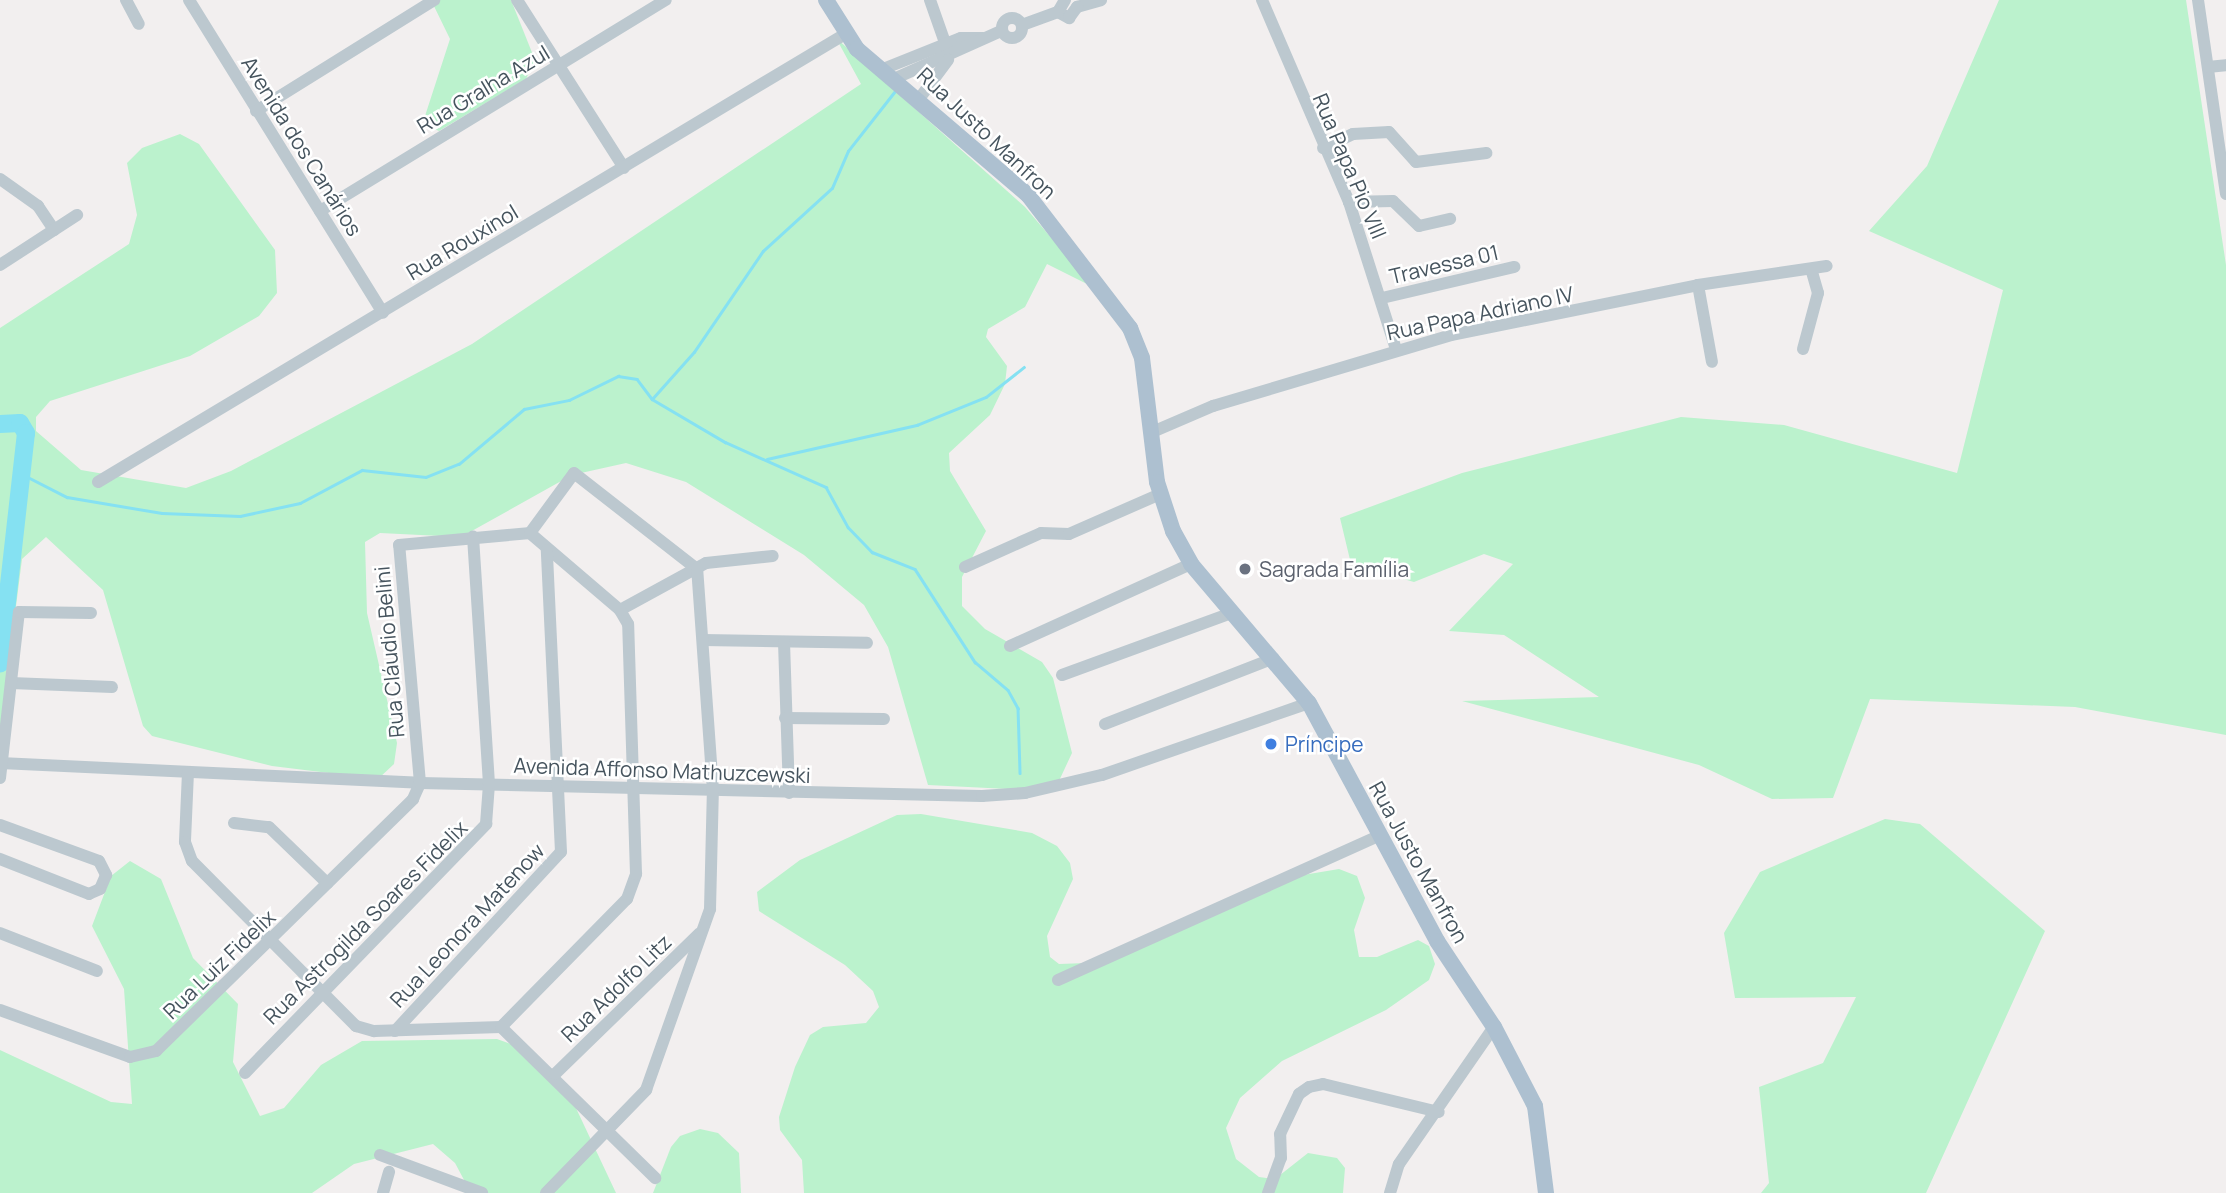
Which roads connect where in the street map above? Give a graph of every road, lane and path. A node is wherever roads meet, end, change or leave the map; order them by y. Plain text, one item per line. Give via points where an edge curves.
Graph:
1 (126, 0) edge
2 (434, 0) edge
3 (517, 0) edge
4 (666, 0) edge
5 (826, 0) edge
6 (930, 0) edge
7 (1101, 0) edge
8 (1262, 0) edge
9 (2198, 0) edge
10 (195, 2) edge
11 (1065, 3) edge
12 (139, 24) dead end
13 (845, 34) junction
14 (983, 38) junction
15 (945, 43) junction
16 (949, 59) junction
17 (2226, 65) edge
18 (556, 67) junction
19 (2208, 67) junction
20 (889, 74) junction
21 (919, 99) junction
22 (256, 111) junction
23 (1323, 148) junction
24 (1486, 153) dead end
25 (624, 168) junction
26 (0, 179) edge
27 (2225, 187) edge
28 (1349, 202) junction
29 (320, 211) junction
30 (77, 215) dead end
31 (1450, 219) dead end
32 (54, 230) junction
33 (0, 265) edge
34 (1514, 267) dead end
35 (1827, 267) dead end
36 (1811, 269) junction
37 (1698, 285) junction
38 (1382, 298) junction
39 (383, 313) junction
40 (1396, 349) junction
41 (1804, 349) dead end
42 (1712, 362) dead end
43 (1150, 433) junction
44 (98, 482) dead end
45 (1160, 494) junction
46 (530, 533) junction
47 (473, 537) junction
48 (547, 550) junction
49 (773, 555) dead end
50 (1191, 564) junction
51 (965, 567) dead end
52 (697, 569) junction
53 (621, 610) junction
54 (1234, 612) junction
55 (91, 613) dead end
56 (703, 640) junction
57 (784, 642) junction
58 (867, 643) dead end
59 (1010, 646) dead end
60 (1274, 657) junction
61 (1062, 675) dead end
62 (11, 683) junction
63 (112, 687) dead end
64 (1309, 703) junction
65 (785, 718) junction
66 (884, 719) dead end
67 (1105, 724) dead end
68 (1, 763) edge
69 (188, 772) junction
70 (0, 778) edge
71 (420, 783) junction
72 (489, 784) junction
73 (561, 785) junction
74 (635, 787) junction
75 (713, 790) junction
76 (789, 793) junction
77 (234, 823) dead end
78 (0, 825) edge
79 (1381, 835) junction
80 (0, 859) edge
81 (327, 883) junction
82 (704, 929) junction
83 (0, 933) edge
84 (272, 941) junction
85 (97, 971) dead end
86 (1058, 979) dead end
87 (323, 991) junction
88 (0, 1010) edge
89 (501, 1027) junction
90 (1494, 1027) junction
91 (395, 1031) junction
92 (245, 1073) dead end
93 (555, 1074) junction
94 (1439, 1112) junction
95 (608, 1131) junction
96 (380, 1155) dead end
97 (389, 1172) dead end
98 (655, 1178) dead end
99 (383, 1193) edge
100 (482, 1193) edge
101 (546, 1193) edge
102 (1268, 1193) edge
103 (1390, 1193) edge
104 (1546, 1193) edge

1 - 12 street
2 - 22 street
3 - 18 street
4 - 18 street, Rua Gralha Azul
5 - 13 main road, Rua Justo Manfron
6 - 15 street
7 - 11 street
8 - 23 street, Rua Papa Pio VIII
9 - 19 street
10 - 22 street, Avenida dos Canários
11 - 14 street via 1022,25 1009,18 1002,31
13 - 20 main road, Rua Justo Manfron
13 - 25 street, Rua Rouxinol
14 - 15 street
14 - 16 street
15 - 16 street
15 - 20 street
16 - 20 street
16 - 21 street
17 - 19 street
18 - 25 street
18 - 29 street, Rua Gralha Azul
19 - 27 street
20 - 21 main road, Rua Justo Manfron
21 - 43 main road, Rua Justo Manfron via 1028,195 1091,271 1142,358
22 - 29 street, Avenida dos Canários
23 - 24 street via 1353,134 1389,132 1416,162
23 - 28 street, Rua Papa Pio VIII
25 - 39 street, Rua Rouxinol
26 - 32 street via 38,206
28 - 31 street via 1392,201 1419,226
28 - 38 street, Rua Papa Pio VIII
29 - 39 street, Avenida dos Canários
30 - 32 street
32 - 33 street
34 - 38 street, Travessa 01
35 - 36 street, Rua Papa Adriano IV
36 - 37 street, Rua Papa Adriano IV
36 - 41 street via 1818,293
37 - 40 street, Rua Papa Adriano IV
37 - 42 street
38 - 40 street, Rua Papa Pio VIII
39 - 44 street, Rua Rouxinol
40 - 43 street, Rua Papa Adriano IV via 1213,406
43 - 45 main road, Rua Justo Manfron
45 - 50 main road, Rua Justo Manfron
45 - 51 street via 1069,534 1041,533
46 - 47 street, Rua Cláudio Belini
46 - 48 street
46 - 52 street via 574,472
47 - 71 street, Rua Cláudio Belini via 399,545
47 - 72 street, Rua Astrogilda Soares Fidelix
48 - 53 street
48 - 73 street, Rua Leonora Matenow
49 - 52 street
50 - 54 main road, Rua Justo Manfron
50 - 59 street
52 - 53 street
52 - 56 street
53 - 74 street via 628,624
54 - 60 main road, Rua Justo Manfron
54 - 61 street
55 - 62 street via 19,612
56 - 57 street
56 - 75 street
57 - 58 street
57 - 65 street
60 - 64 main road, Rua Justo Manfron
60 - 67 street
62 - 63 street
62 - 68 street
64 - 76 street, Avenida Affonso Mathuzcewski via 1102,775 1026,793
64 - 79 main road, Rua Justo Manfron
65 - 66 street
65 - 76 street
68 - 69 street, Avenida Affonso Mathuzcewski
68 - 70 street
69 - 71 street, Avenida Affonso Mathuzcewski
69 - 84 street via 186,852
71 - 72 street, Avenida Affonso Mathuzcewski
71 - 81 street, Rua Luiz Fidelix via 404,812
72 - 73 street, Avenida Affonso Mathuzcewski
72 - 87 street, Rua Astrogilda Soares Fidelix via 479,836
73 - 74 street, Avenida Affonso Mathuzcewski
73 - 91 street, Rua Leonora Matenow via 557,862
74 - 75 street, Avenida Affonso Mathuzcewski
74 - 89 street via 634,889
75 - 76 street, Avenida Affonso Mathuzcewski
75 - 82 street via 712,897
77 - 81 street via 269,827
78 - 80 street via 99,861 106,875 100,890 89,894
79 - 86 street
79 - 90 main road, Rua Justo Manfron via 1437,941
81 - 84 street, Rua Luiz Fidelix
82 - 93 street, Rua Adolfo Litz
82 - 95 street via 650,1084
83 - 85 street
84 - 87 street
84 - 88 street, Rua Luiz Fidelix via 144,1058
87 - 91 street via 356,1026
87 - 92 street, Rua Astrogilda Soares Fidelix
89 - 91 street
89 - 93 street
90 - 94 street
90 - 104 main road, Rua Justo Manfron via 1535,1107
93 - 95 street
94 - 102 street via 1309,1087 1299,1094 1280,1134 1282,1151
94 - 103 street via 1396,1171
95 - 98 street
95 - 101 street
96 - 100 street
97 - 99 street

